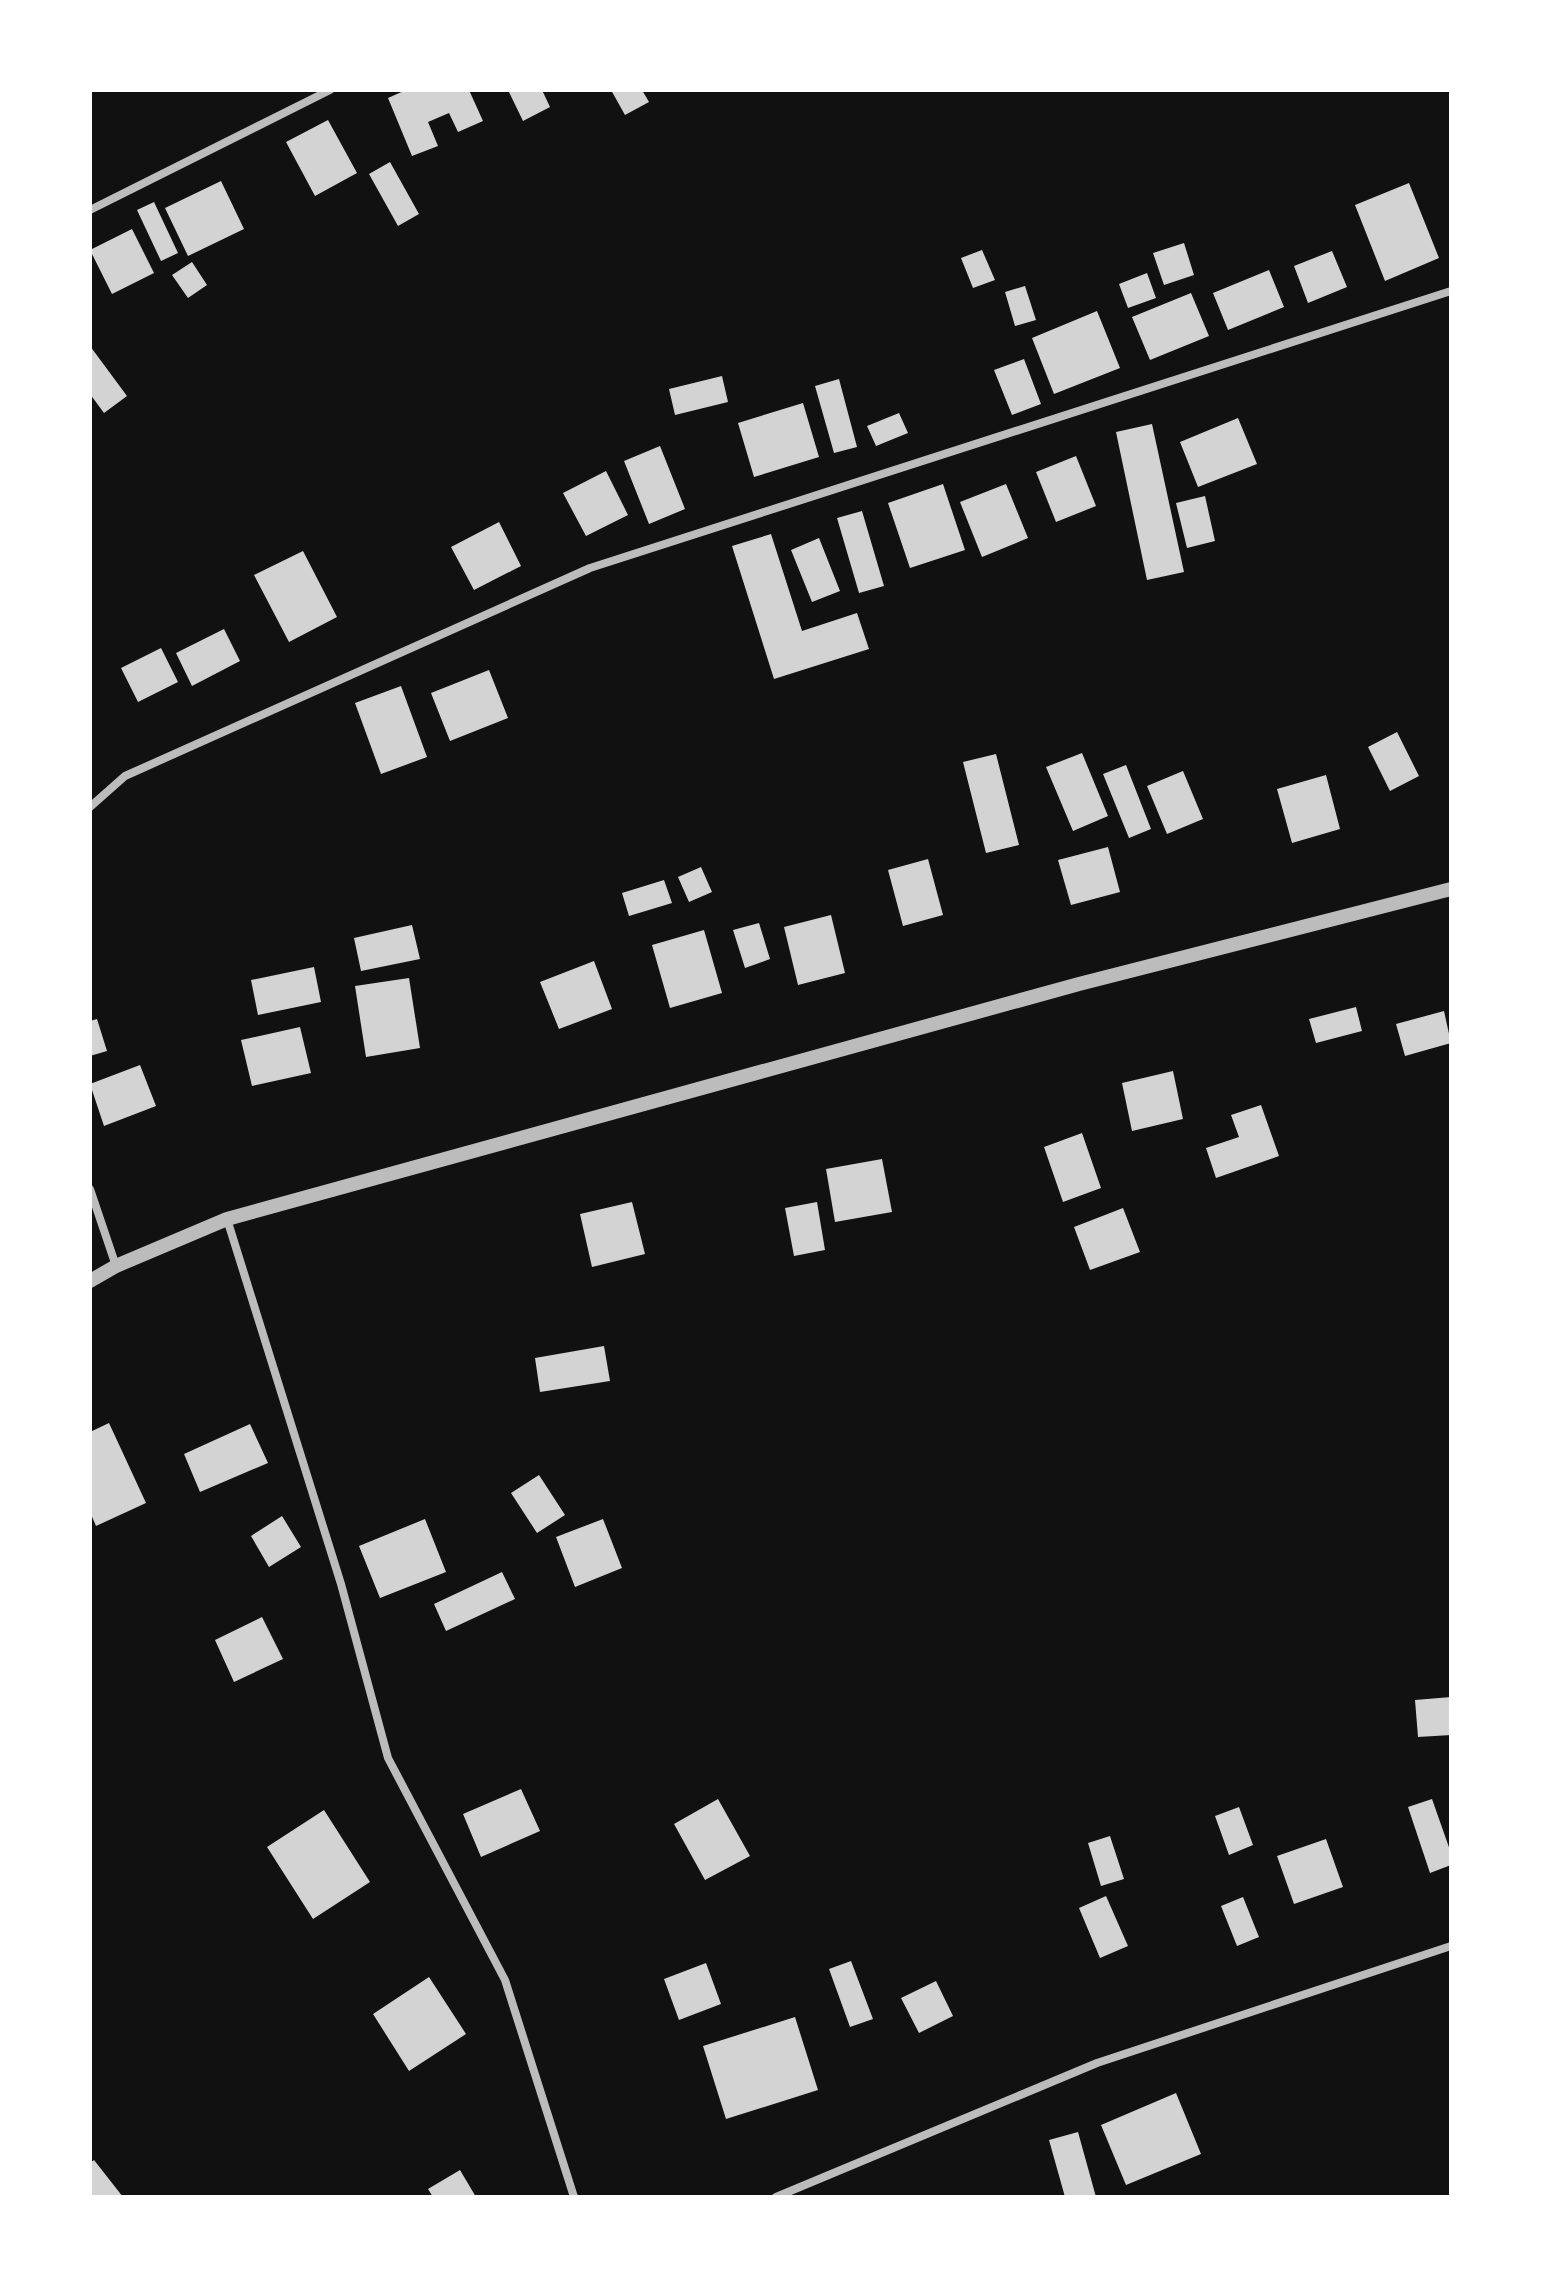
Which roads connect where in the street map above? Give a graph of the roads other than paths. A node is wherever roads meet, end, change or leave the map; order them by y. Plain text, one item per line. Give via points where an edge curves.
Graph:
1 (330, 90) edge
2 (90, 210) edge
3 (1451, 291) edge
4 (90, 807) edge
5 (1451, 889) edge
6 (90, 1189) edge
7 (227, 1219) junction
8 (116, 1266) junction
9 (90, 1281) edge
10 (1451, 1946) edge
11 (574, 2197) edge
12 (776, 2197) edge

1 - 2 street
3 - 4 street via 590,568 125,776
5 - 7 street via 1079,984
6 - 8 street
7 - 8 street
7 - 11 street via 341,1584 388,1758 505,1980
8 - 9 street
10 - 12 street via 1097,2063

